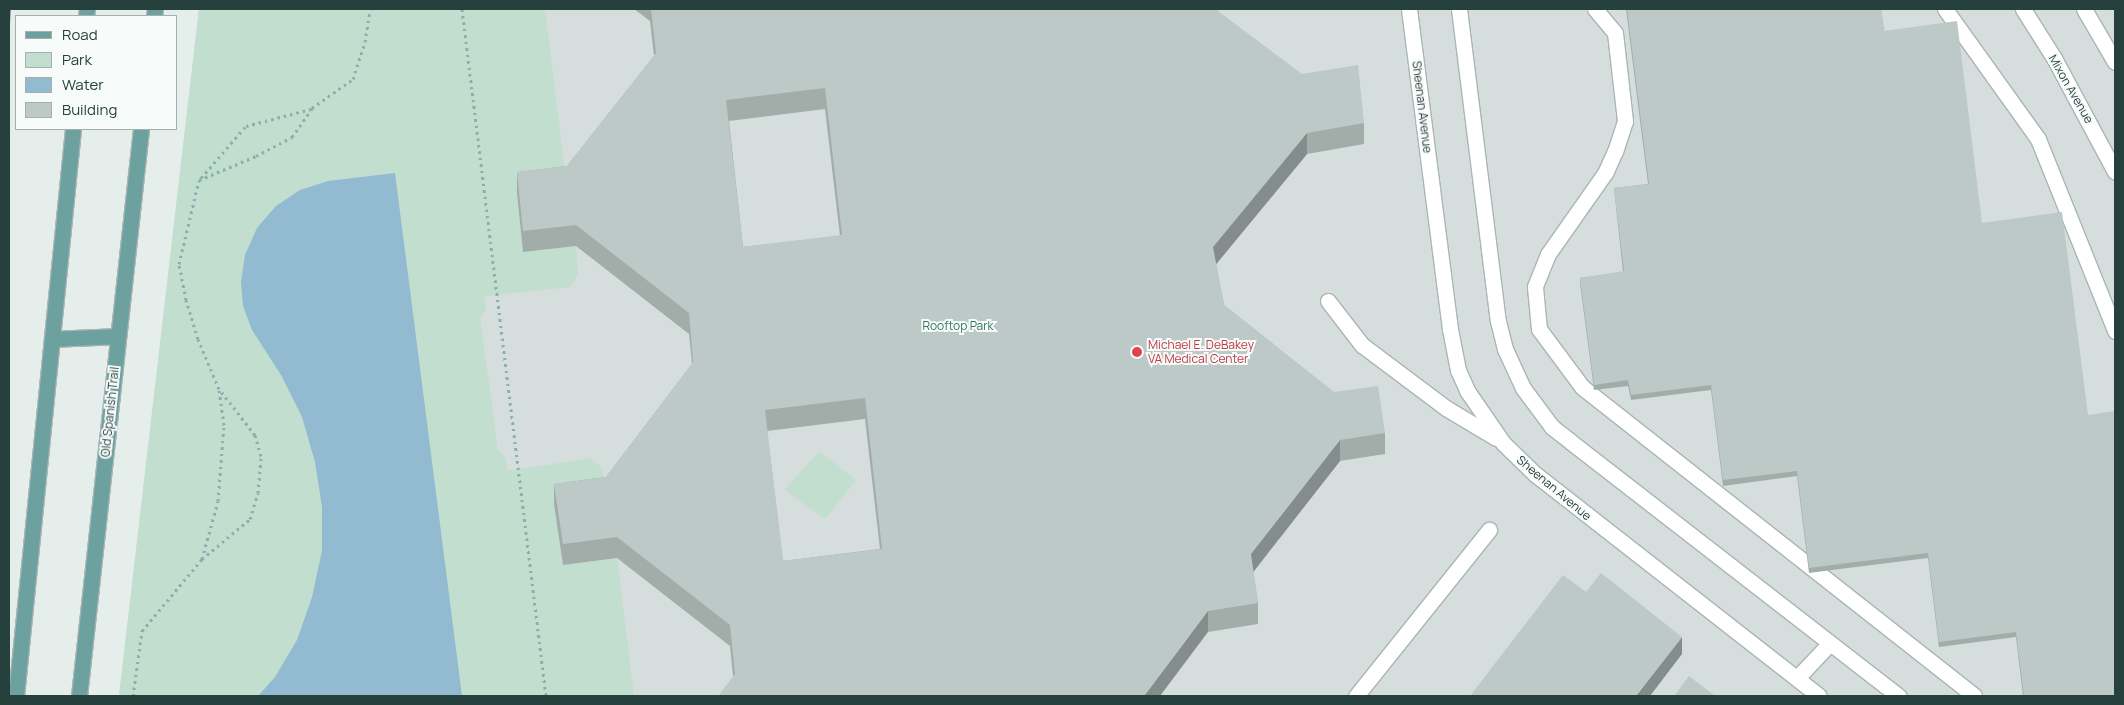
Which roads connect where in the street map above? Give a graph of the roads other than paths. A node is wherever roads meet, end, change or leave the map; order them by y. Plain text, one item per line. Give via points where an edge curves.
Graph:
1 (1409, 9) edge
2 (1459, 9) edge
3 (1595, 9) edge
4 (1945, 9) edge
5 (2023, 9) edge
6 (2084, 9) edge
7 (2115, 62) edge
8 (73, 130) edge
9 (141, 130) edge
10 (2115, 172) edge
11 (1328, 301) dead end
12 (2115, 331) edge
13 (118, 336) junction
14 (52, 339) junction
15 (1503, 443) junction
16 (1489, 530) dead end
17 (1829, 644) junction
18 (14, 650) edge
19 (1797, 678) junction
20 (16, 696) edge
21 (78, 696) edge
22 (1356, 696) edge
23 (1819, 696) edge
24 (1899, 696) edge
25 (1974, 696) edge

1 - 15 street, Sheenan Avenue via 1450,330 1458,370 1468,392
2 - 17 street via 1498,322 1508,356 1523,388 1558,432
3 - 25 street via 1615,33 1625,121 1604,173 1548,254 1536,287 1539,329 1582,387
4 - 12 street via 2038,139
5 - 10 street, Mixon Avenue via 2054,58
6 - 7 street
8 - 14 main road
9 - 13 main road, Old Spanish Trail
11 - 15 street via 1362,345 1446,408
13 - 14 main road
13 - 21 main road, Old Spanish Trail
14 - 18 main road
15 - 19 street, Sheenan Avenue via 1556,493
16 - 22 street
17 - 19 street
17 - 24 street
18 - 20 main road
19 - 23 street, Sheenan Avenue

